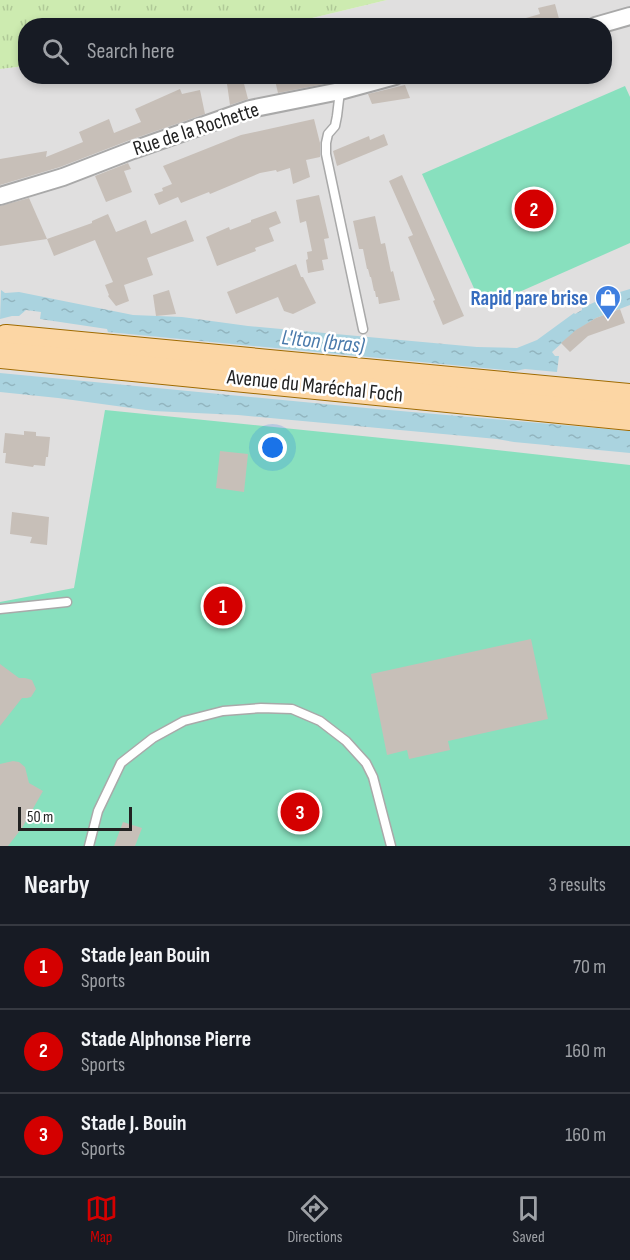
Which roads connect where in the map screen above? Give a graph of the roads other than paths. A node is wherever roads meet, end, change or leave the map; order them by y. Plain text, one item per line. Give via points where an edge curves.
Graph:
1 (630, 16) edge
2 (612, 21) edge
3 (366, 84) edge
4 (340, 91) junction
5 (0, 196) edge
6 (363, 329) dead end
7 (0, 337) edge
8 (0, 355) edge
9 (630, 397) edge
10 (630, 417) edge
11 (67, 602) dead end
12 (0, 609) edge
13 (89, 846) edge
14 (391, 846) edge

1 - 2 street
3 - 4 street, Rue de la Rochette
4 - 5 street, Rue de la Rochette via 250,109
4 - 6 lane via 326,154
7 - 9 main road, Avenue du Maréchal Foch
8 - 10 main road, Avenue du Maréchal Foch
11 - 12 lane
13 - 14 lane via 98,812 121,763 153,738 184,721 223,711 261,708 292,709 320,721 346,741 373,777

